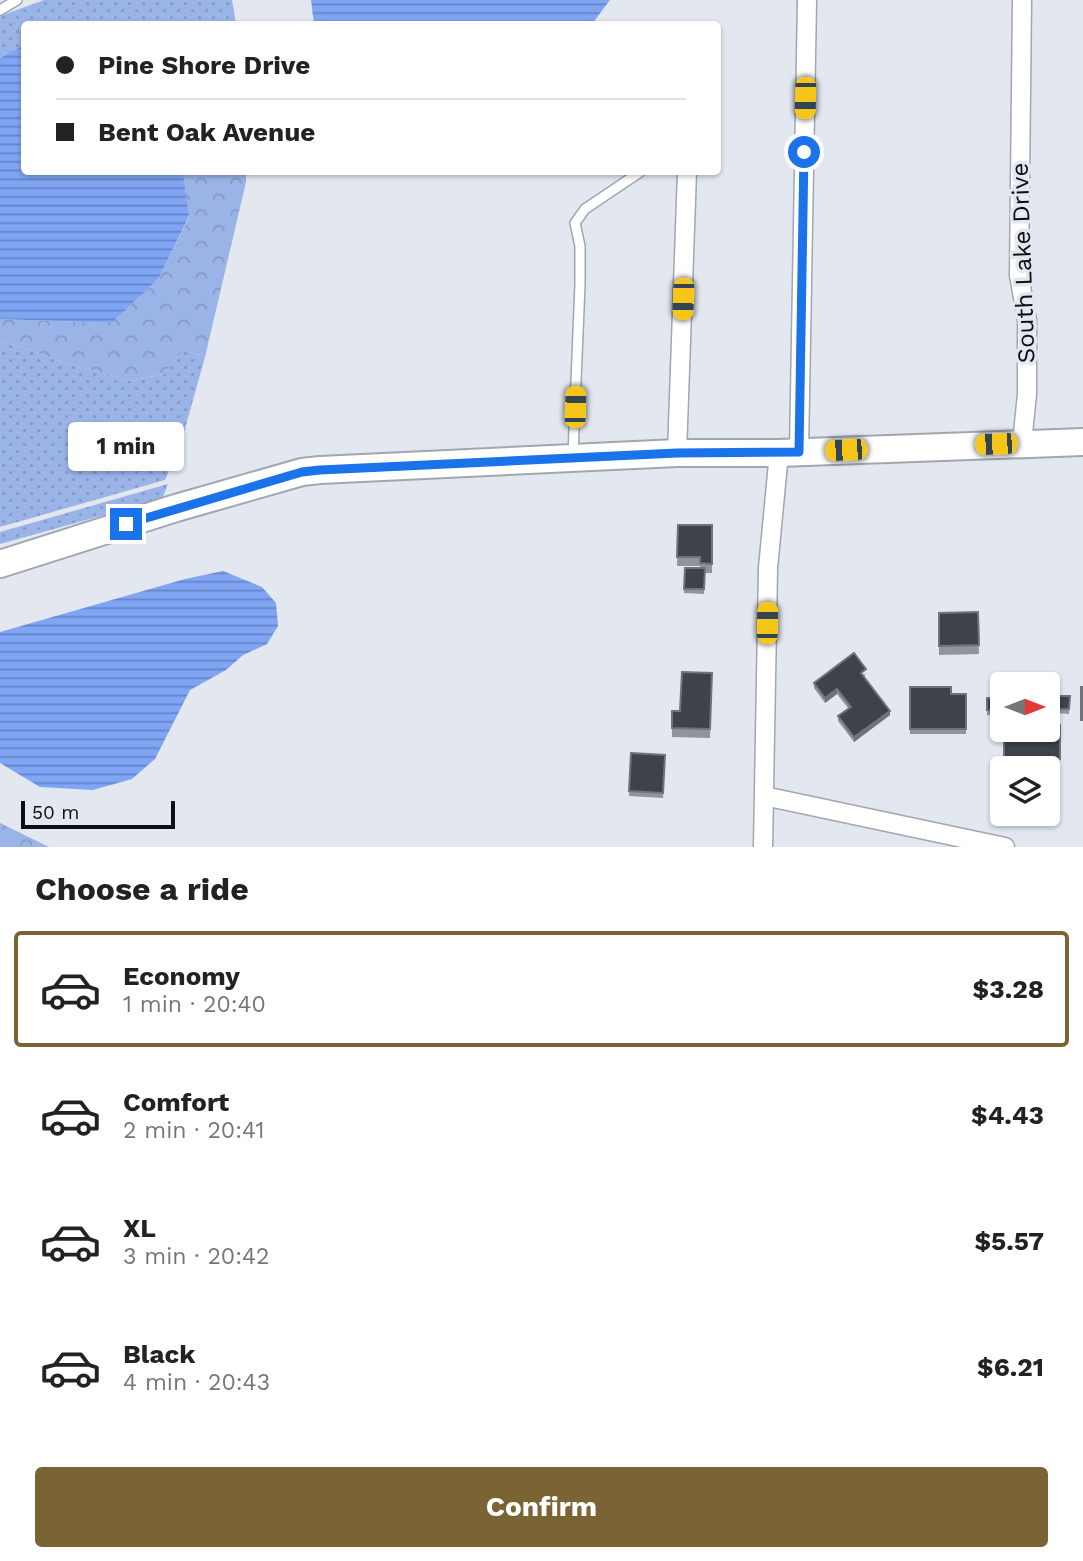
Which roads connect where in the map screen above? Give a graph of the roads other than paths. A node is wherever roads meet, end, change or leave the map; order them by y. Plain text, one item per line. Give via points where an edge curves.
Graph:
1 (17, 0) edge
2 (807, 0) edge
3 (1022, 0) edge
4 (0, 9) edge
5 (636, 175) edge
6 (687, 175) edge
7 (1083, 442) edge
8 (1022, 443) junction
9 (789, 452) junction
10 (677, 453) junction
11 (573, 458) junction
12 (0, 564) edge
13 (764, 796) junction
14 (763, 847) edge
15 (1005, 847) edge

1 - 4 lane
2 - 9 street
3 - 8 street, South Lake Drive via 1018,275 1027,320
5 - 11 lane via 585,209 575,223 580,284
6 - 10 street
7 - 8 street
8 - 9 street
9 - 10 street
9 - 13 street via 768,568
10 - 11 street
11 - 12 street via 302,472
13 - 14 street
13 - 15 street

